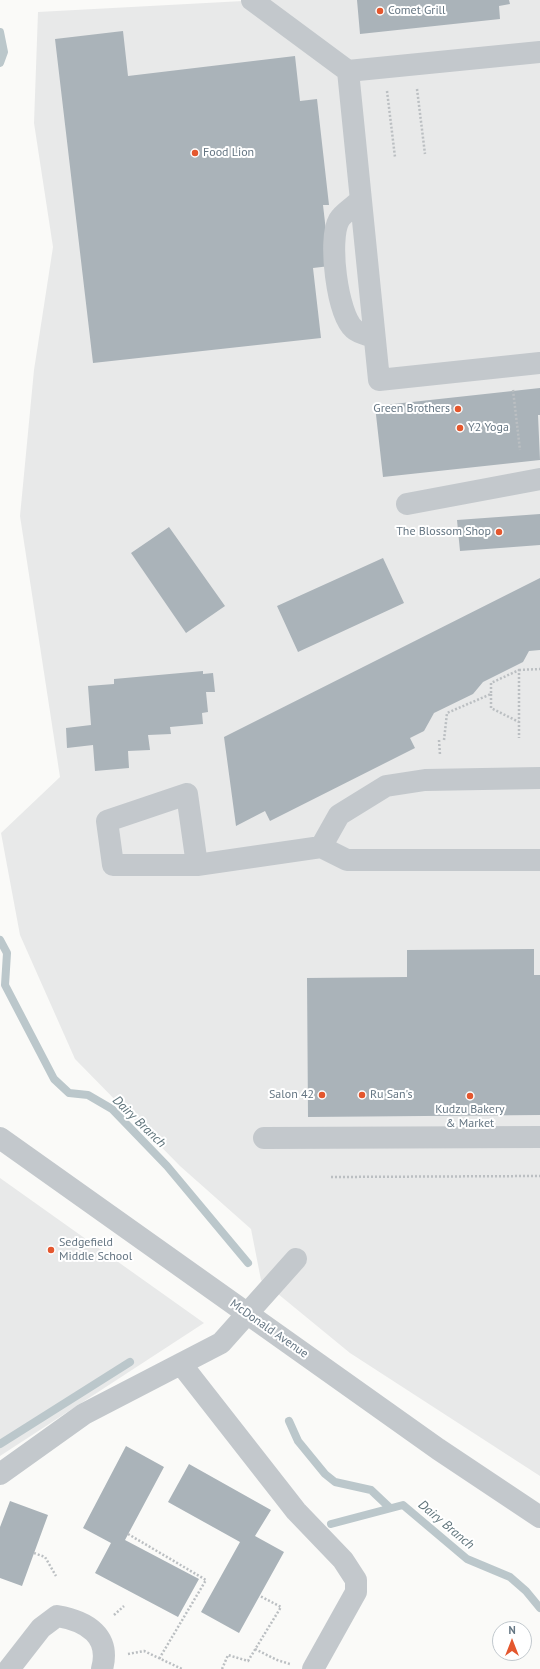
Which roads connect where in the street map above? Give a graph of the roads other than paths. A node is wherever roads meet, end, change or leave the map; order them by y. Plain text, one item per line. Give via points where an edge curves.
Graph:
1 (252, 0) edge
2 (540, 52) edge
3 (348, 71) junction
4 (359, 201) junction
5 (374, 337) junction
6 (540, 363) edge
7 (540, 479) edge
8 (407, 504) dead end
9 (540, 778) edge
10 (322, 847) junction
11 (540, 860) edge
12 (197, 865) junction
13 (540, 1137) edge
14 (0, 1138) edge
15 (264, 1138) dead end
16 (296, 1259) dead end
17 (248, 1314) junction
18 (181, 1364) junction
19 (0, 1474) edge
20 (540, 1517) edge
21 (9, 1669) edge
22 (102, 1669) edge
23 (313, 1669) edge

1 - 3 street
2 - 3 street
3 - 4 street
4 - 5 street
4 - 5 street via 339,220 334,257 339,295 344,311 354,329
5 - 6 street via 378,380
7 - 8 street
9 - 10 street via 425,780 386,786 339,814
10 - 11 street via 347,860
10 - 12 street
12 - 12 street via 113,865 107,821 187,794
13 - 15 street
14 - 17 street, McDonald Avenue
16 - 17 street
17 - 18 street via 220,1343
17 - 20 street, McDonald Avenue via 438,1449
18 - 19 street via 84,1414
18 - 23 street via 296,1511 342,1560 356,1580 356,1592
21 - 22 street via 41,1628 57,1616 74,1619 98,1635 105,1652

